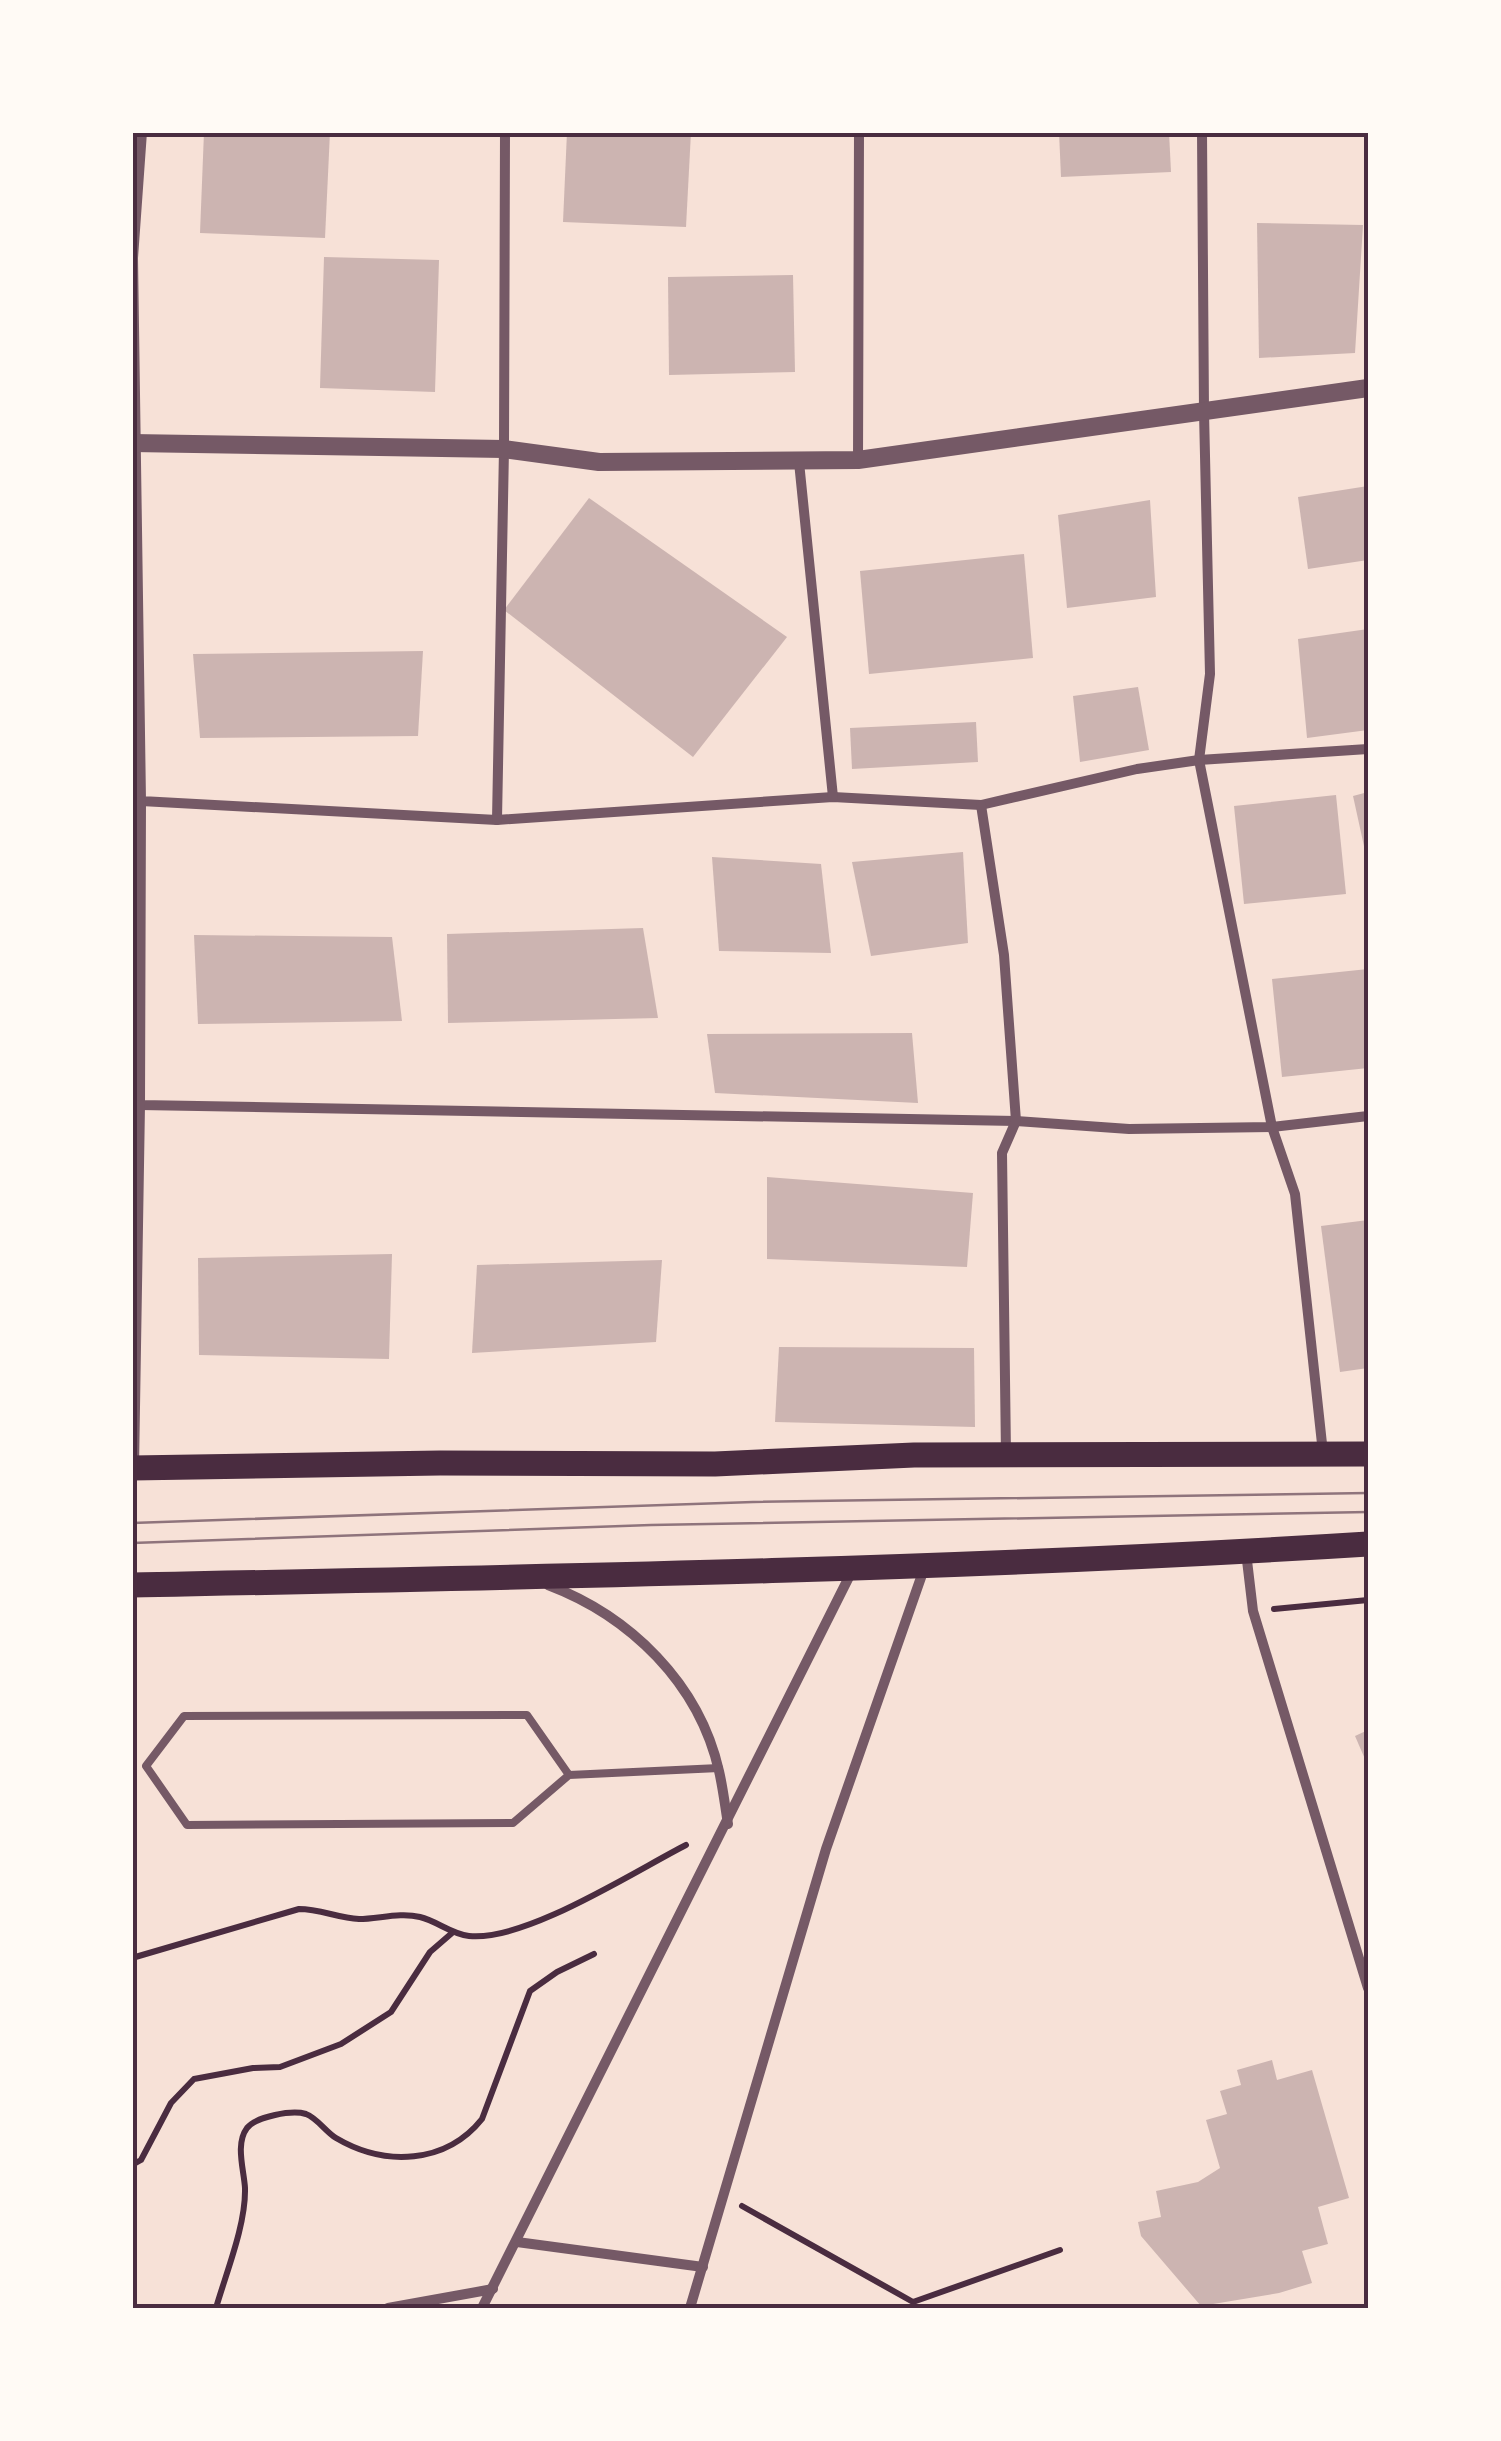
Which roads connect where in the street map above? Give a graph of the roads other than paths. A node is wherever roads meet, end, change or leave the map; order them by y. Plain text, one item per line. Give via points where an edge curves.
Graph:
1 (142, 132) edge
2 (505, 132) edge
3 (859, 132) edge
4 (1202, 132) edge
5 (1368, 388) edge
6 (1204, 412) junction
7 (134, 443) edge
8 (504, 449) junction
9 (858, 460) junction
10 (799, 462) junction
11 (1368, 749) edge
12 (1199, 760) junction
13 (833, 796) junction
14 (141, 800) junction
15 (981, 805) junction
16 (496, 820) junction
17 (140, 1105) junction
18 (1368, 1116) edge
19 (1016, 1122) junction
20 (1272, 1127) junction
21 (1006, 1454) junction
22 (1324, 1454) junction
23 (1368, 1454) edge
24 (133, 1468) edge
25 (1368, 1544) edge
26 (1246, 1552) junction
27 (926, 1564) junction
28 (854, 1566) junction
29 (529, 1578) junction
30 (132, 1584) edge
31 (719, 1768) junction
32 (569, 1774) junction
33 (728, 1824) junction
34 (1362, 1950) edge
35 (1368, 1988) edge
36 (518, 2242) junction
37 (703, 2267) junction
38 (494, 2289) junction
39 (388, 2308) edge
40 (482, 2308) edge
41 (690, 2308) edge

1 - 7 street via 132,258
2 - 8 street
3 - 9 street
4 - 6 street
5 - 6 street
6 - 9 street
6 - 12 street via 1210,674
7 - 8 street
7 - 14 street
8 - 10 street via 599,462
8 - 16 street
9 - 10 street
10 - 13 street
11 - 12 street
12 - 15 street
12 - 20 street
13 - 15 street
13 - 16 street
14 - 16 street
14 - 17 street
15 - 19 street via 1004,955
17 - 19 street
17 - 24 street
18 - 20 street
19 - 20 street via 1129,1130
19 - 21 street via 1002,1153
20 - 22 street via 1294,1194
21 - 22 main road
21 - 24 main road via 715,1464
22 - 23 main road
25 - 26 main road
26 - 27 main road
26 - 34 street via 1253,1611
27 - 28 main road
27 - 37 street via 826,1849
28 - 29 main road
28 - 33 street
29 - 30 main road
29 - 31 street via 582,1598 629,1628 668,1668 699,1716
31 - 32 lane
31 - 33 street
32 - 32 lane via 514,1824 187,1825 146,1766 184,1716 527,1715
33 - 36 street
34 - 35 street
36 - 37 street
36 - 38 street
37 - 41 street
38 - 39 street
38 - 40 street

